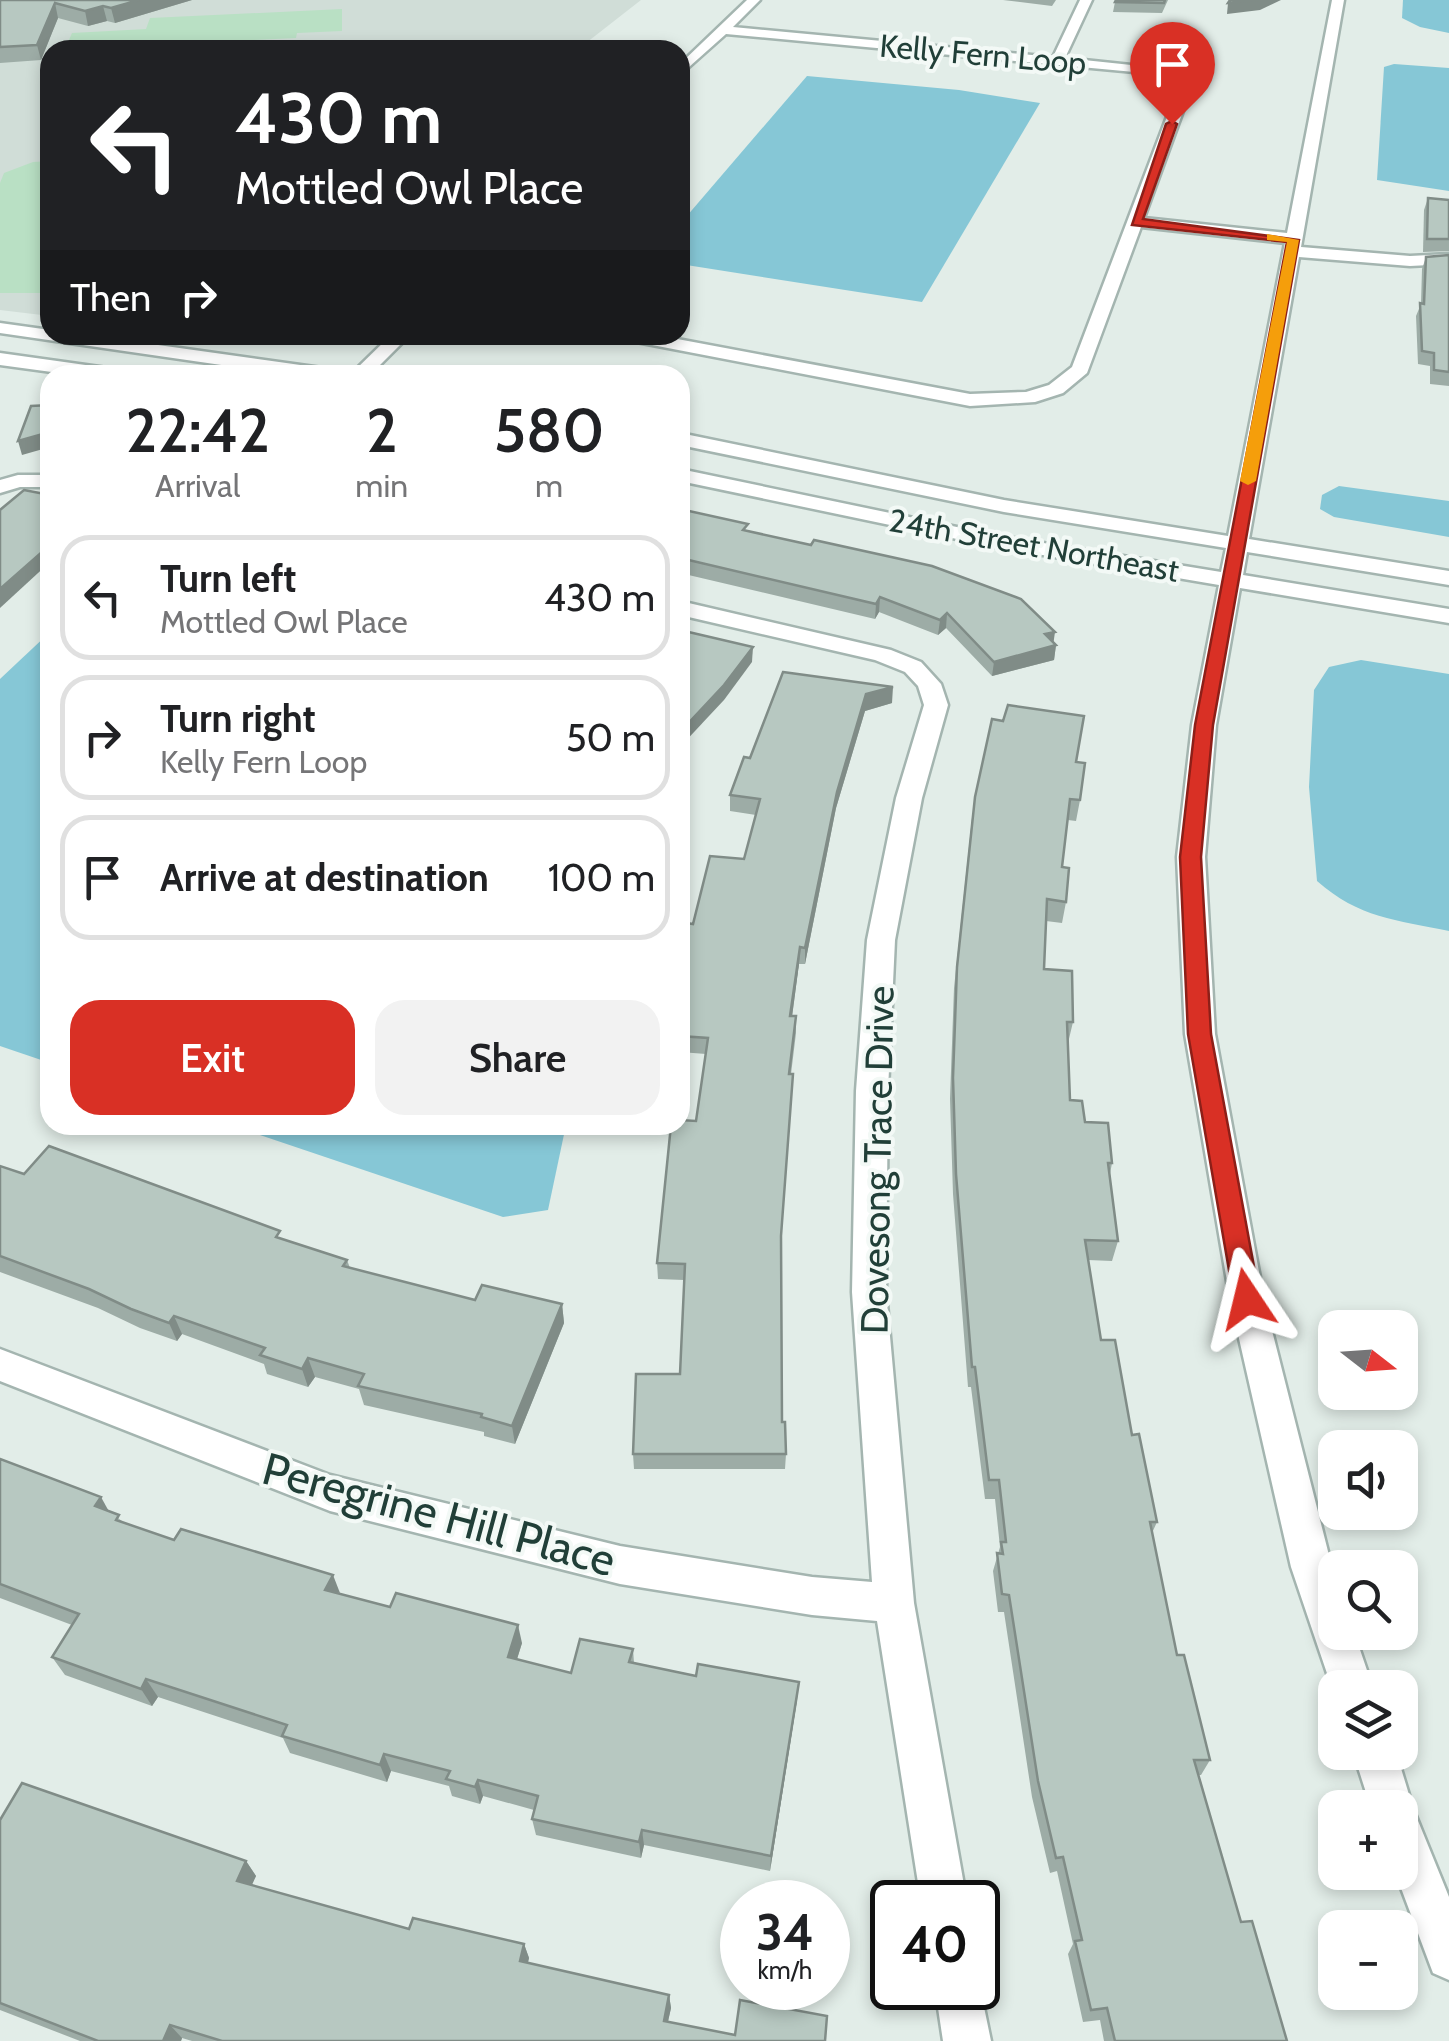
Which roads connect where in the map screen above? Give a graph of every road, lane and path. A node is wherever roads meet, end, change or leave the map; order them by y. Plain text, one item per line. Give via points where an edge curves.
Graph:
1 (754, 0) edge
2 (1086, 0) edge
3 (1338, 0) edge
4 (724, 30) junction
5 (1057, 61) junction
6 (690, 62) edge
7 (1136, 222) junction
8 (1298, 238) junction
9 (1368, 238) dead end
10 (1404, 242) dead end
11 (1367, 257) junction
12 (1442, 259) edge
13 (0, 328) edge
14 (40, 334) edge
15 (119, 345) edge
16 (390, 345) edge
17 (678, 345) edge
18 (0, 358) edge
19 (47, 365) edge
20 (259, 365) edge
21 (370, 365) edge
22 (690, 441) edge
23 (690, 477) edge
24 (40, 481) edge
25 (0, 488) edge
26 (1236, 544) junction
27 (1449, 578) edge
28 (1230, 579) junction
29 (690, 610) edge
30 (1449, 616) edge
31 (0, 1365) edge
32 (894, 1603) junction
33 (1346, 1670) edge
34 (1418, 1875) edge
35 (940, 1880) edge
36 (1449, 1957) edge
37 (962, 2010) edge
38 (967, 2041) edge

1 - 4 street
2 - 5 street
3 - 8 street
4 - 5 street, Kelly Fern Loop
4 - 6 street
5 - 7 street, Kelly Fern Loop via 1168,73 1186,84
7 - 8 street
7 - 17 street, Kelly Fern Loop via 1080,369 1056,389 1028,398 938,396
8 - 11 street
8 - 26 street
9 - 11 street
10 - 12 street
11 - 12 street
13 - 14 street
15 - 20 street
16 - 21 street
18 - 19 street
22 - 26 street, 24th Street Northeast via 986,503
23 - 28 street, 24th Street Northeast via 994,541
24 - 25 street
26 - 27 street, 24th Street Northeast
26 - 28 street
28 - 30 street, 24th Street Northeast
28 - 33 street via 1204,725 1191,857 1200,1034 1247,1299 1311,1567
29 - 32 street, Dovesong Trace Drive via 913,666 936,705 909,798 881,940 872,1090 869,1292
31 - 32 street, Peregrine Hill Place via 330,1493 620,1565
32 - 35 street, Dovesong Trace Drive
34 - 36 street
37 - 38 street

